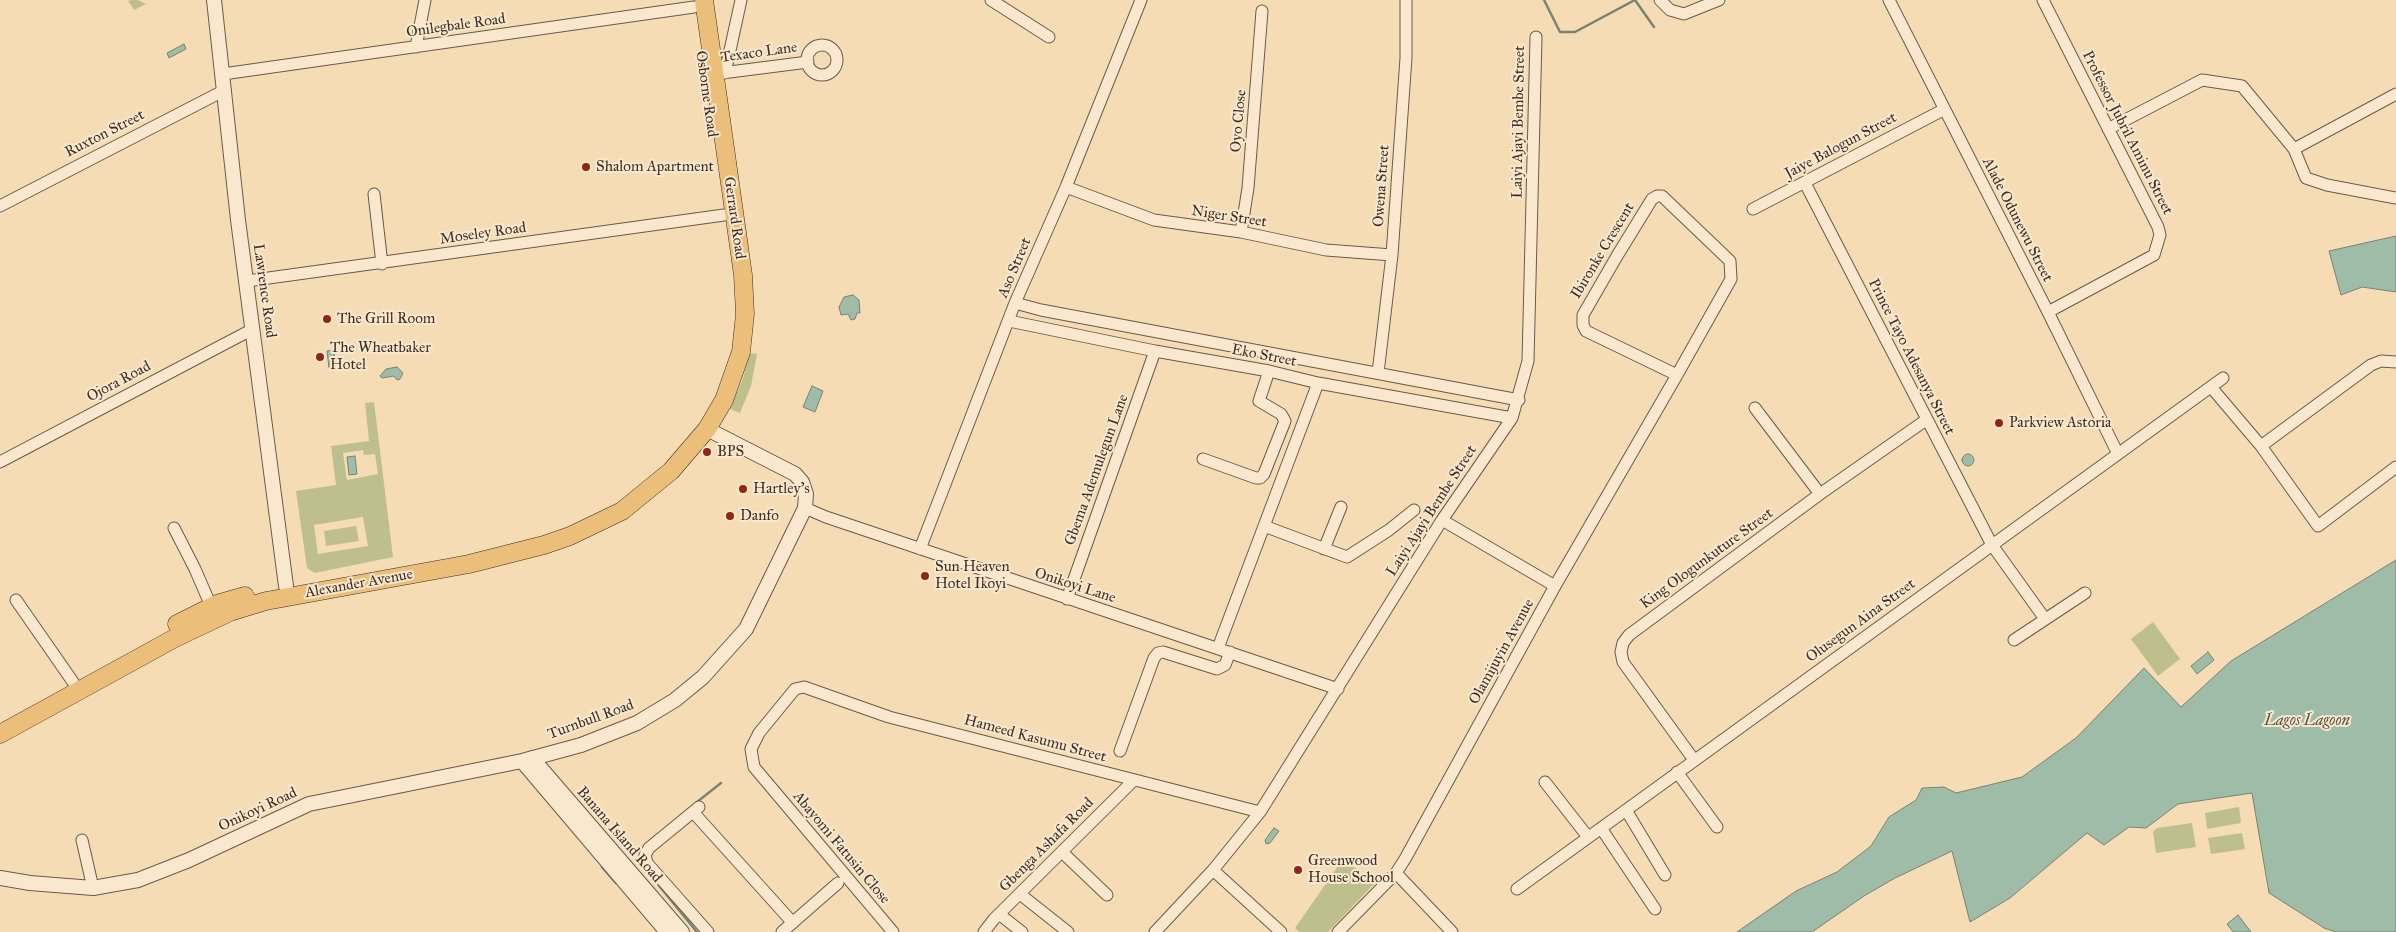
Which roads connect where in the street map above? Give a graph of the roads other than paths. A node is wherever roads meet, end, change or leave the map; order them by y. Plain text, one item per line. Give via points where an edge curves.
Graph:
1 (214, 0) edge
2 (425, 0) edge
3 (741, 0) edge
4 (991, 0) edge
5 (1141, 0) edge
6 (1406, 0) edge
7 (1660, 0) edge
8 (1719, 0) edge
9 (1889, 0) edge
10 (2043, 0) edge
11 (697, 2) edge
12 (1262, 11) dead end
13 (1049, 37) dead end
14 (1536, 37) dead end
15 (416, 47) junction
16 (808, 62) dead end
17 (223, 74) junction
18 (720, 74) junction
19 (225, 90) junction
20 (2396, 94) edge
21 (1943, 110) junction
22 (2108, 129) junction
23 (2294, 149) junction
24 (1805, 183) junction
25 (1066, 188) junction
26 (374, 194) dead end
27 (2396, 198) edge
28 (0, 206) edge
29 (1753, 209) dead end
30 (724, 215) junction
31 (1242, 232) junction
32 (1392, 255) junction
33 (382, 264) junction
34 (247, 281) junction
35 (1015, 303) junction
36 (2048, 312) junction
37 (1009, 321) junction
38 (253, 329) junction
39 (1155, 351) junction
40 (2396, 362) edge
41 (1269, 371) junction
42 (1378, 373) junction
43 (1677, 375) junction
44 (2223, 378) dead end
45 (1318, 383) junction
46 (2211, 387) junction
47 (1518, 400) junction
48 (1755, 408) dead end
49 (1512, 418) junction
50 (1926, 420) junction
51 (704, 424) junction
52 (2261, 446) junction
53 (2118, 454) junction
54 (1203, 459) dead end
55 (0, 462) edge
56 (2396, 467) edge
57 (1820, 494) junction
58 (1341, 507) dead end
59 (805, 508) junction
60 (1414, 510) dead end
61 (1442, 520) junction
62 (1264, 526) junction
63 (174, 528) dead end
64 (1992, 545) junction
65 (920, 549) junction
66 (1324, 549) junction
67 (286, 586) junction
68 (1555, 586) junction
69 (2085, 593) dead end
70 (1067, 599) junction
71 (16, 600) dead end
72 (211, 606) junction
73 (2045, 619) junction
74 (2014, 640) dead end
75 (1218, 648) junction
76 (1230, 652) junction
77 (73, 682) junction
78 (804, 687) joint
79 (1338, 689) junction
80 (0, 722) edge
81 (0, 734) edge
82 (1120, 751) dead end
83 (527, 759) junction
84 (1694, 760) junction
85 (1678, 772) junction
86 (1133, 781) junction
87 (1545, 782) dead end
88 (1626, 810) junction
89 (1260, 812) junction
90 (1717, 827) dead end
91 (1601, 828) junction
92 (1588, 837) junction
93 (82, 840) dead end
94 (1062, 852) junction
95 (1213, 870) junction
96 (1396, 873) junction
97 (1665, 875) dead end
98 (0, 878) edge
99 (838, 883) dead end
100 (93, 888) junction
101 (1517, 889) dead end
102 (1020, 894) junction
103 (1107, 894) dead end
104 (1655, 909) dead end
105 (999, 914) junction
106 (792, 923) junction
107 (667, 932) edge
108 (682, 932) edge
109 (708, 932) edge
110 (782, 932) edge
111 (893, 932) edge
112 (984, 932) edge
113 (1022, 932) edge
114 (1068, 932) edge
115 (1155, 932) edge
116 (1281, 932) edge
117 (1338, 932) edge
118 (1452, 932) edge

1 - 17 street, Lawrence Road
2 - 15 street
3 - 18 street
4 - 13 street
5 - 25 street, Aso Street
6 - 32 street, Owena Street via 1406,58
7 - 8 street via 1670,10 1684,14
9 - 21 street, Alade Odunewu Street
10 - 22 street, Professor Jubril Aminu Street
11 - 15 street, Onilegbale Road
11 - 18 main road, Gerrard Road
11 - 30 main road, Osborne Road
12 - 31 street, Oyo Close
14 - 47 street, Laiyi Ajayi Bembe Street via 1528,360
15 - 17 street, Onilegbale Road
16 - 18 street, Texaco Lane
17 - 19 street, Lawrence Road
18 - 51 main road, Gerrard Road via 745,314 735,373 724,400
19 - 28 street, Ruxton Street
19 - 34 street, Lawrence Road
20 - 23 street
21 - 24 street, Jaiye Balogun Street
21 - 36 street, Alade Odunewu Street
22 - 23 street via 2202,80 2242,86
22 - 36 street, Professor Jubril Aminu Street via 2158,227 2158,245 2154,255
23 - 27 street via 2306,178
24 - 29 street, Jaiye Balogun Street
24 - 50 street, Prince Tayo Adesanya Street
25 - 31 street, Niger Street via 1154,220
25 - 35 street, Aso Street
26 - 33 street
30 - 33 street, Moseley Road
30 - 51 main road, Osborne Road via 734,296 734,326 730,352
31 - 32 street, Niger Street via 1326,250
32 - 42 street, Owena Street
33 - 34 street, Moseley Road
34 - 38 street, Lawrence Road
35 - 37 street, Aso Street
35 - 42 street, Eko Street
36 - 53 street, Alade Odunewu Street
37 - 39 street, Eko Street
37 - 65 street, Aso Street
38 - 55 street, Ojora Road
38 - 67 street, Lawrence Road
39 - 41 street, Eko Street
39 - 70 street, Gbema Ademulegun Lane
40 - 52 street via 2381,361 2371,366
41 - 45 street, Eko Street
41 - 54 street via 1259,401 1281,414 1285,421 1264,474 1256,478
42 - 47 street, Eko Street
43 - 43 street, Ibironke Crescent via 1731,279 1732,270 1730,261 1662,196 1657,196 1652,199 1583,315 1583,325 1586,331
43 - 68 street, Olamijuyin Avenue
44 - 46 street, Olusegun Aina Street
45 - 49 street, Eko Street
45 - 62 street
46 - 52 street
46 - 53 street, Olusegun Aina Street
47 - 49 street, Laiyi Ajayi Bembe Street
48 - 57 street
49 - 61 street, Laiyi Ajayi Bembe Street
50 - 57 street, King Ologunkuture Street
50 - 64 street, Prince Tayo Adesanya Street
51 - 59 street via 795,474 806,494
51 - 67 main road, Alexander Avenue via 637,488 605,508 566,526 495,546
51 - 81 main road, Alexander Avenue via 671,471 641,498 570,536 479,561 266,601 230,612
52 - 56 street via 2318,526
53 - 64 street, Olusegun Aina Street
57 - 84 street, King Ologunkuture Street via 1629,635 1623,643 1623,662
58 - 66 street
59 - 65 street, Onikoyi Lane
59 - 83 street, Turnbull Road via 746,629 703,677 675,700 637,723 581,745
60 - 66 street via 1350,556
61 - 68 street
61 - 79 street, Laiyi Ajayi Bembe Street
62 - 66 street
62 - 75 street
63 - 72 street
64 - 73 street, Prince Tayo Adesanya Street
64 - 84 street, Olusegun Aina Street
65 - 70 street, Onikoyi Lane
67 - 72 main road, Alexander Avenue
68 - 96 street, Olamijuyin Avenue
69 - 73 street
70 - 75 street, Onikoyi Lane
71 - 77 street
72 - 77 main road, Alexander Avenue
73 - 74 street
75 - 76 street, Onikoyi Lane
76 - 79 street, Onikoyi Lane
76 - 82 street via 1225,665 1217,669 1158,653
77 - 80 main road, Alexander Avenue
78 - 86 street, Hameed Kasumu Street via 889,717
78 - 111 street, Abayomi Fatusin Close via 790,695 759,733 751,748 754,767
79 - 89 street, Laiyi Ajayi Bembe Street
83 - 100 street, Onikoyi Road via 309,804 160,873
83 - 107 street, Banana Island Road
83 - 108 street, Banana Island Road
84 - 85 street, Olusegun Aina Street
85 - 88 street, Olusegun Aina Street
85 - 90 street
86 - 89 street, Hameed Kasumu Street
86 - 94 street, Gbenga Ashafa Road
87 - 92 street
88 - 91 street, Olusegun Aina Street
88 - 97 street
89 - 95 street, Laiyi Ajayi Bembe Street
91 - 92 street, Olusegun Aina Street
91 - 104 street
92 - 101 street, Olusegun Aina Street
93 - 100 street
94 - 102 street, Gbenga Ashafa Road
94 - 103 street
95 - 115 street, Laiyi Ajayi Bembe Street
95 - 116 street
96 - 117 street, Olamijuyin Avenue
96 - 118 street
98 - 100 street, Onikoyi Road
99 - 106 street
102 - 105 street, Gbenga Ashafa Road
102 - 114 street
105 - 112 street, Gbenga Ashafa Road
105 - 113 street
106 - 109 street via 696,810 649,848 645,855 647,863
106 - 110 street

